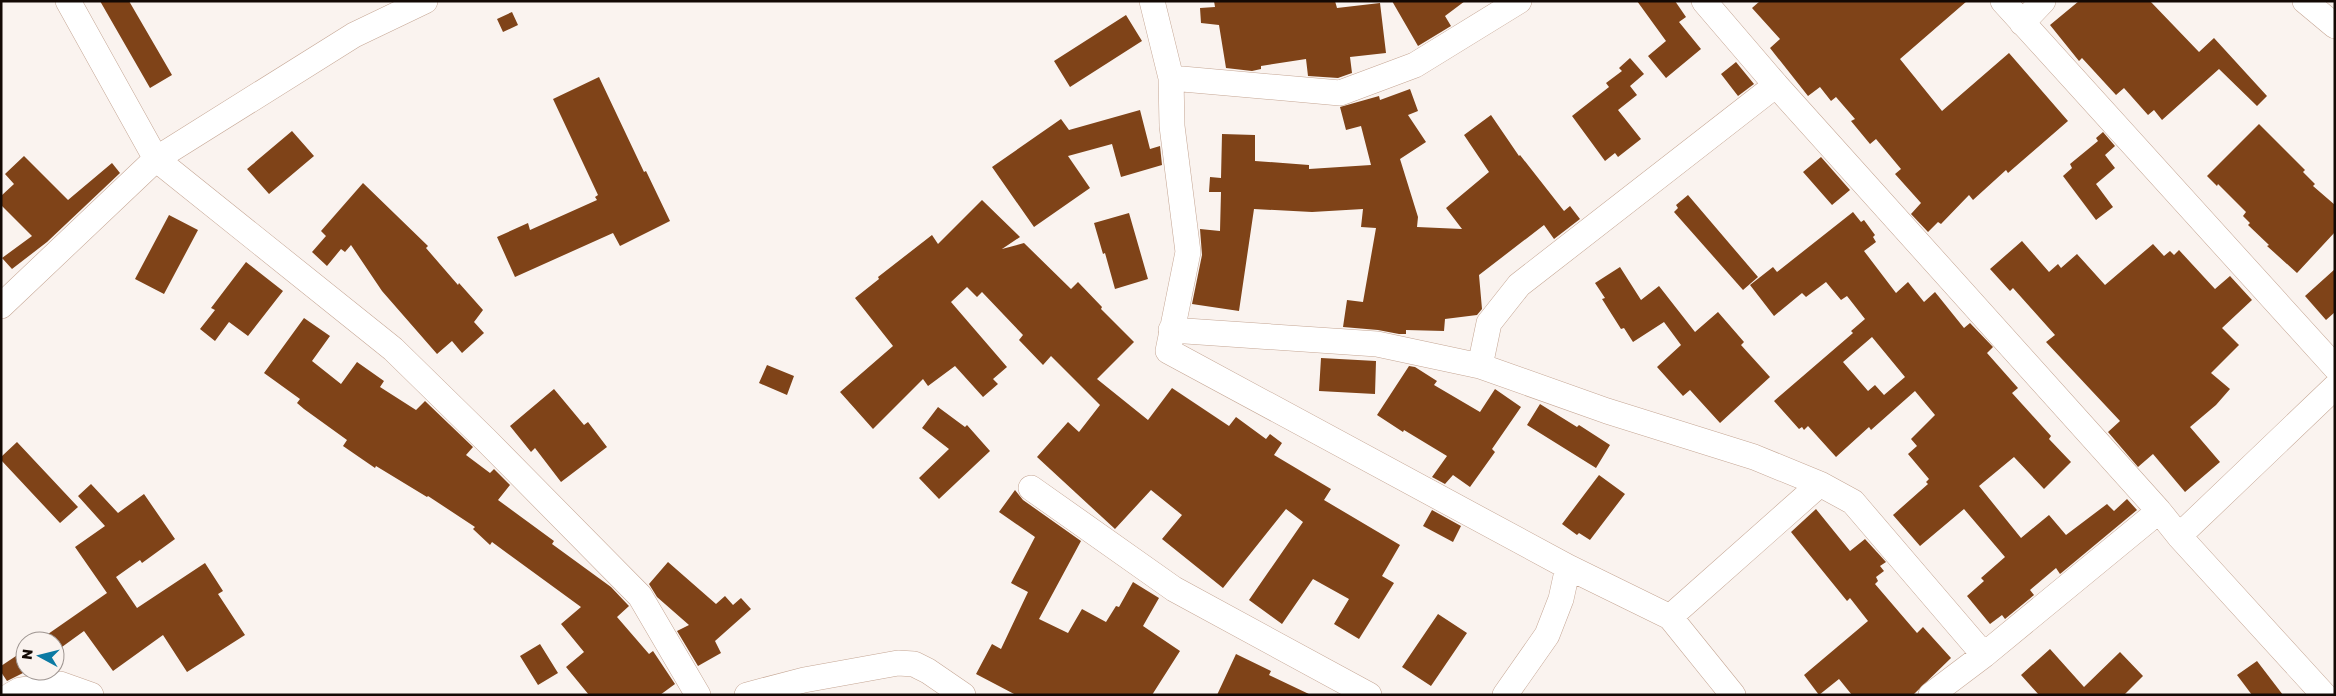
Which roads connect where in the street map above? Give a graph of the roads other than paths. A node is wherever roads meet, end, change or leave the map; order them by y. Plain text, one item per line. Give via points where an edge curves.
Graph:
1 (68, 1) edge
2 (425, 1) edge
3 (1152, 1) edge
4 (1518, 1) edge
5 (1704, 1) edge
6 (2003, 1) edge
7 (2044, 1) edge
8 (2305, 1) edge
9 (2022, 23) junction
10 (2335, 26) edge
11 (1171, 78) junction
12 (1776, 85) junction
13 (156, 159) junction
14 (1, 306) edge
15 (1171, 330) junction
16 (1480, 366) junction
17 (2335, 367) edge
18 (2335, 387) edge
19 (1820, 484) junction
20 (1031, 488) dead end
21 (2159, 511) junction
22 (2179, 536) junction
23 (1568, 567) junction
24 (1670, 617) junction
25 (1984, 655) junction
26 (694, 693) edge
27 (11, 695) edge
28 (91, 695) edge
29 (747, 695) edge
30 (963, 695) edge
31 (1370, 695) edge
32 (1505, 695) edge
33 (1733, 695) edge
34 (1931, 695) edge
35 (2324, 695) edge

1 - 13 street
2 - 13 street via 354,35
3 - 11 street
4 - 11 street via 1415,65 1340,93
5 - 12 street
6 - 9 street
7 - 9 street
8 - 10 street
9 - 17 street
11 - 15 street via 1172,126 1188,252
12 - 16 street via 1519,285 1489,323
12 - 21 street
13 - 14 street
13 - 26 street via 393,349 486,440 640,596
15 - 16 street via 1377,344
15 - 23 street via 1168,351
16 - 19 street via 1606,411 1754,457
18 - 22 street
19 - 24 street
19 - 25 street via 1853,502
20 - 31 street via 1174,589
21 - 22 street
21 - 25 street
22 - 35 street
23 - 24 street
23 - 32 street via 1561,599 1547,635
24 - 33 street
25 - 34 street
27 - 28 street via 20,690 60,684
29 - 30 street via 804,680 898,663 914,664

